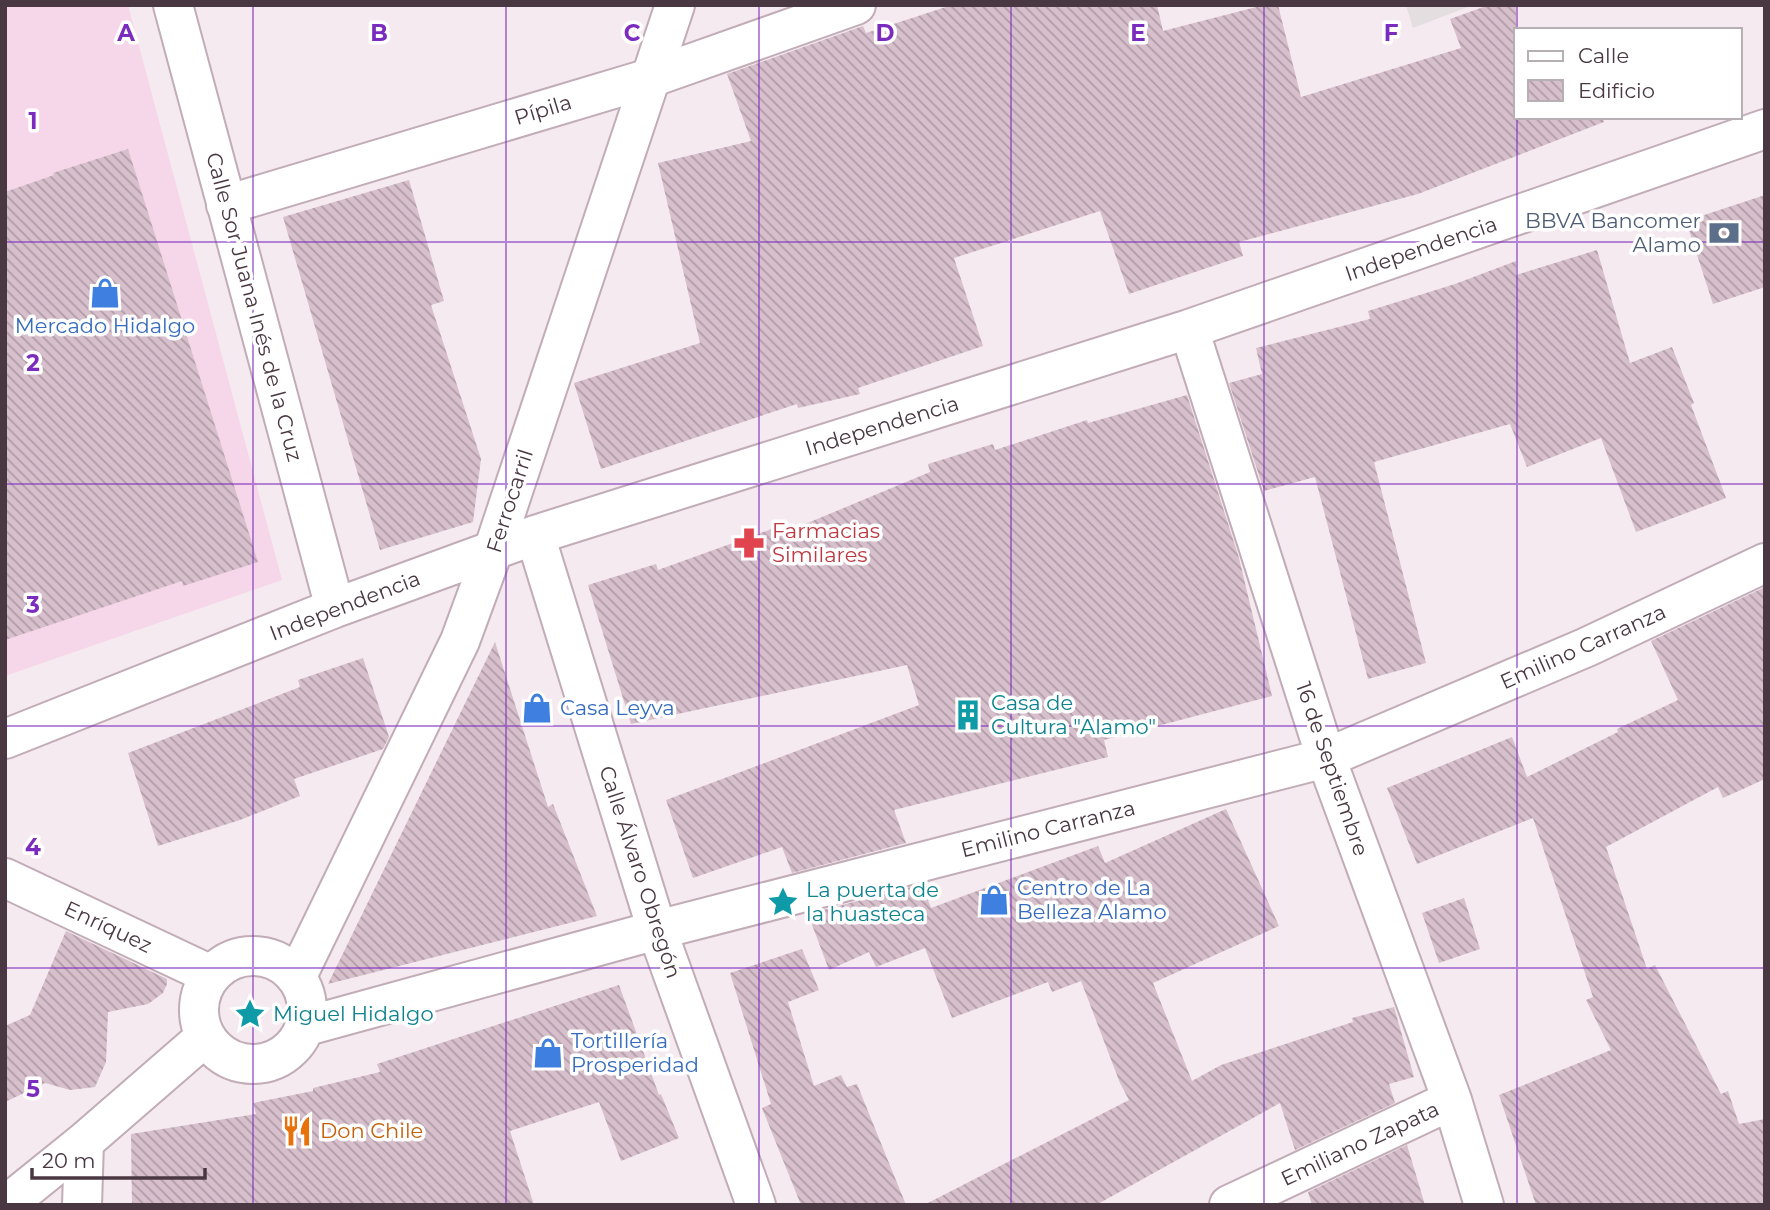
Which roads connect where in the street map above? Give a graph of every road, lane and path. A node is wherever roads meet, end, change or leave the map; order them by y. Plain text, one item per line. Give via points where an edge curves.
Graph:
1 (173, 5) edge
2 (675, 5) edge
3 (856, 5) edge
4 (650, 78) junction
5 (1765, 129) edge
6 (226, 205) junction
7 (1189, 330) junction
8 (535, 535) junction
9 (494, 551) junction
10 (1765, 563) edge
11 (335, 608) junction
12 (5, 738) edge
13 (1326, 758) junction
14 (5, 878) edge
15 (657, 930) junction
16 (211, 975) junction
17 (297, 976) junction
18 (307, 1026) junction
19 (205, 1037) junction
20 (1452, 1100) junction
21 (83, 1142) junction
22 (6, 1205) edge
23 (82, 1205) edge
24 (756, 1205) edge
25 (1229, 1205) edge
26 (1484, 1205) edge

1 - 6 street, Calle Sor Juana Inés de la Cruz
2 - 4 street, Ferrocarril
3 - 4 street, Pípila
4 - 6 street, Pípila
4 - 9 street, Ferrocarril
5 - 7 street, Independencia
6 - 11 street, Calle Sor Juana Inés de la Cruz
7 - 8 street, Independencia
7 - 13 street, 16 de Septiembre
8 - 9 street, Independencia
8 - 15 street, Calle Álvaro Obregón
9 - 11 street, Independencia
9 - 17 street, Ferrocarril via 460,641
10 - 13 street, Emilino Carranza via 1587,647
11 - 12 street, Independencia
13 - 15 street, Emilino Carranza
13 - 20 street, 16 de Septiembre
14 - 16 street, Enríquez
15 - 18 street, Emilino Carranza
15 - 24 street, Calle Álvaro Obregón
16 - 17 street via 238,957 271,958
16 - 19 street via 201,995 199,1017
17 - 18 street via 308,1000
18 - 19 street via 289,1052 259,1066 228,1060
19 - 21 street
20 - 25 street, Emiliano Zapata
20 - 26 street, 16 de Septiembre
21 - 22 street
21 - 23 street

